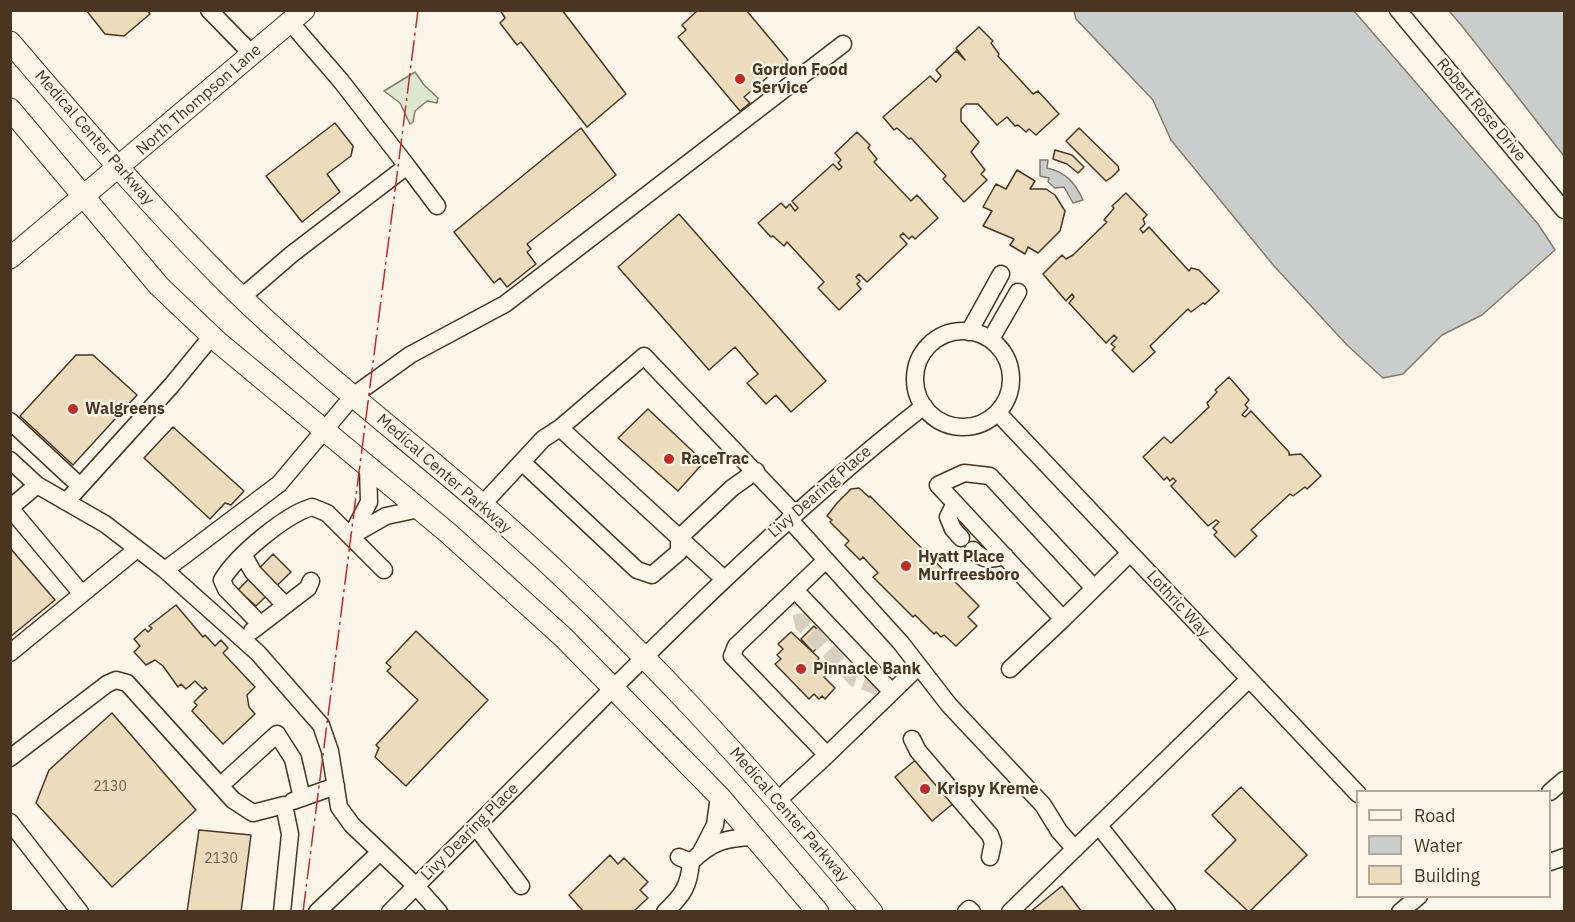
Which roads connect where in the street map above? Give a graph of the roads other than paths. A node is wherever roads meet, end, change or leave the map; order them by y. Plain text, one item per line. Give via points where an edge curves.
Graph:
1 (209, 10) edge
2 (1398, 10) edge
3 (297, 16) edge
4 (10, 42) edge
5 (843, 45) dead end
6 (252, 54) junction
7 (10, 109) edge
8 (407, 166) junction
9 (119, 168) junction
10 (85, 196) junction
11 (437, 206) dead end
12 (1564, 210) edge
13 (10, 258) edge
14 (1001, 273) dead end
15 (1018, 292) dead end
16 (242, 297) junction
17 (969, 332) junction
18 (212, 336) junction
19 (991, 339) junction
20 (353, 396) junction
21 (924, 406) junction
22 (998, 413) junction
23 (10, 421) edge
24 (560, 428) junction
25 (325, 431) junction
26 (10, 460) edge
27 (522, 462) junction
28 (368, 467) junction
29 (756, 471) junction
30 (37, 485) junction
31 (80, 486) junction
32 (66, 501) junction
33 (955, 503) junction
34 (482, 505) junction
35 (10, 508) edge
36 (419, 509) junction
37 (792, 516) junction
38 (351, 536) junction
39 (679, 538) junction
40 (137, 549) junction
41 (1130, 553) junction
42 (244, 555) junction
43 (1005, 556) junction
44 (826, 560) junction
45 (165, 570) junction
46 (384, 570) dead end
47 (724, 579) junction
48 (311, 581) dead end
49 (1094, 588) junction
50 (795, 590) junction
51 (82, 594) junction
52 (285, 605) junction
53 (1063, 619) junction
54 (260, 624) junction
55 (243, 639) junction
56 (10, 653) edge
57 (644, 659) junction
58 (919, 666) junction
59 (1010, 669) dead end
60 (1249, 679) junction
61 (615, 690) junction
62 (892, 692) junction
63 (912, 739) dead end
64 (827, 755) junction
65 (10, 758) edge
66 (1564, 780) edge
67 (221, 785) junction
68 (336, 786) junction
69 (1551, 791) edge
70 (1356, 792) edge
71 (719, 796) junction
72 (302, 798) junction
73 (778, 800) junction
74 (284, 805) junction
75 (10, 822) edge
76 (1098, 826) junction
77 (476, 827) junction
78 (754, 837) junction
79 (1075, 849) junction
80 (380, 852) junction
81 (690, 857) junction
82 (990, 858) dead end
83 (416, 886) junction
84 (521, 886) dead end
85 (1418, 898) edge
86 (80, 912) edge
87 (282, 912) edge
88 (317, 912) edge
89 (390, 912) edge
90 (439, 912) edge
91 (665, 912) edge
92 (818, 912) edge
93 (872, 912) edge
94 (966, 912) edge
95 (972, 912) edge
96 (1010, 912) edge
97 (1167, 912) edge
98 (1400, 912) edge

1 - 6 street
2 - 12 street, Robert Rose Drive
3 - 6 main road, North Thompson Lane
3 - 8 street
4 - 9 main road, Medical Center Parkway
5 - 20 street via 505,304 410,355
6 - 9 main road, North Thompson Lane
7 - 10 main road
8 - 11 street
8 - 16 street
9 - 10 main road, North Thompson Lane
9 - 16 main road, Medical Center Parkway
10 - 13 main road, North Thompson Lane
10 - 18 main road via 159,286
14 - 17 street
15 - 19 street
16 - 20 main road, Medical Center Parkway
17 - 19 street
17 - 21 street via 943,336 929,345 920,358 916,387
18 - 25 main road
18 - 31 street
19 - 22 street via 1010,366 1012,382 1008,399
20 - 25 street
20 - 34 main road, Medical Center Parkway
21 - 22 street via 942,422 957,427 979,424
21 - 37 street, Livy Dearing Place
22 - 41 street, Lothric Way
23 - 31 street
24 - 27 street via 543,439
24 - 29 street via 644,356
24 - 39 street
25 - 28 main road
25 - 45 street via 279,484
26 - 30 street, Livy Dearing Place
27 - 34 street
27 - 39 street via 637,570 652,575 679,552
28 - 36 main road
28 - 38 street via 369,502
29 - 37 street
29 - 39 street
30 - 32 street, Livy Dearing Place
30 - 35 street
31 - 32 street
32 - 40 street, Livy Dearing Place
33 - 43 street
33 - 43 street via 948,517 967,544 982,559
33 - 49 street via 938,485 964,473 990,476
34 - 57 main road, Medical Center Parkway
35 - 51 street
36 - 38 street via 386,516
36 - 61 main road via 563,637
37 - 44 street
37 - 47 street, Livy Dearing Place
38 - 42 street via 327,513 312,507 296,512
38 - 46 street
39 - 47 street
40 - 45 street, Livy Dearing Place
40 - 51 street
41 - 49 street
41 - 60 street, Lothric Way
42 - 52 street via 253,573
42 - 54 street via 222,580 226,590
43 - 53 street
44 - 50 street
44 - 58 street
45 - 55 street, Livy Dearing Place
47 - 57 street, Livy Dearing Place
48 - 52 street via 308,588
49 - 53 street
50 - 62 street
50 - 64 street via 736,646 732,656
51 - 56 street
52 - 54 street
53 - 59 street
54 - 55 street
55 - 68 street, Livy Dearing Place via 321,725
57 - 61 street, Livy Dearing Place
57 - 73 main road, Medical Center Parkway
58 - 62 street
58 - 79 street via 949,705 1043,805
60 - 70 street, Lothric Way
60 - 76 street
61 - 71 main road
61 - 77 street, Livy Dearing Place
62 - 64 street
63 - 82 street via 990,835
64 - 73 street
65 - 67 street via 116,680 127,682
66 - 69 street
67 - 72 street via 277,734 293,759
67 - 74 street via 232,800 253,813
68 - 72 street
68 - 80 street, Livy Dearing Place via 339,807
71 - 78 main road
71 - 81 street via 715,825
72 - 74 street
73 - 93 main road, Medical Center Parkway
74 - 87 street via 290,834
75 - 86 street
76 - 79 street
76 - 97 street
77 - 83 street, Livy Dearing Place
77 - 84 street
78 - 81 street via 726,838
78 - 92 main road
79 - 96 street
80 - 83 street, Livy Dearing Place
80 - 88 street
81 - 91 street via 689,883
83 - 89 street
83 - 90 street
85 - 98 street
94 - 95 street

